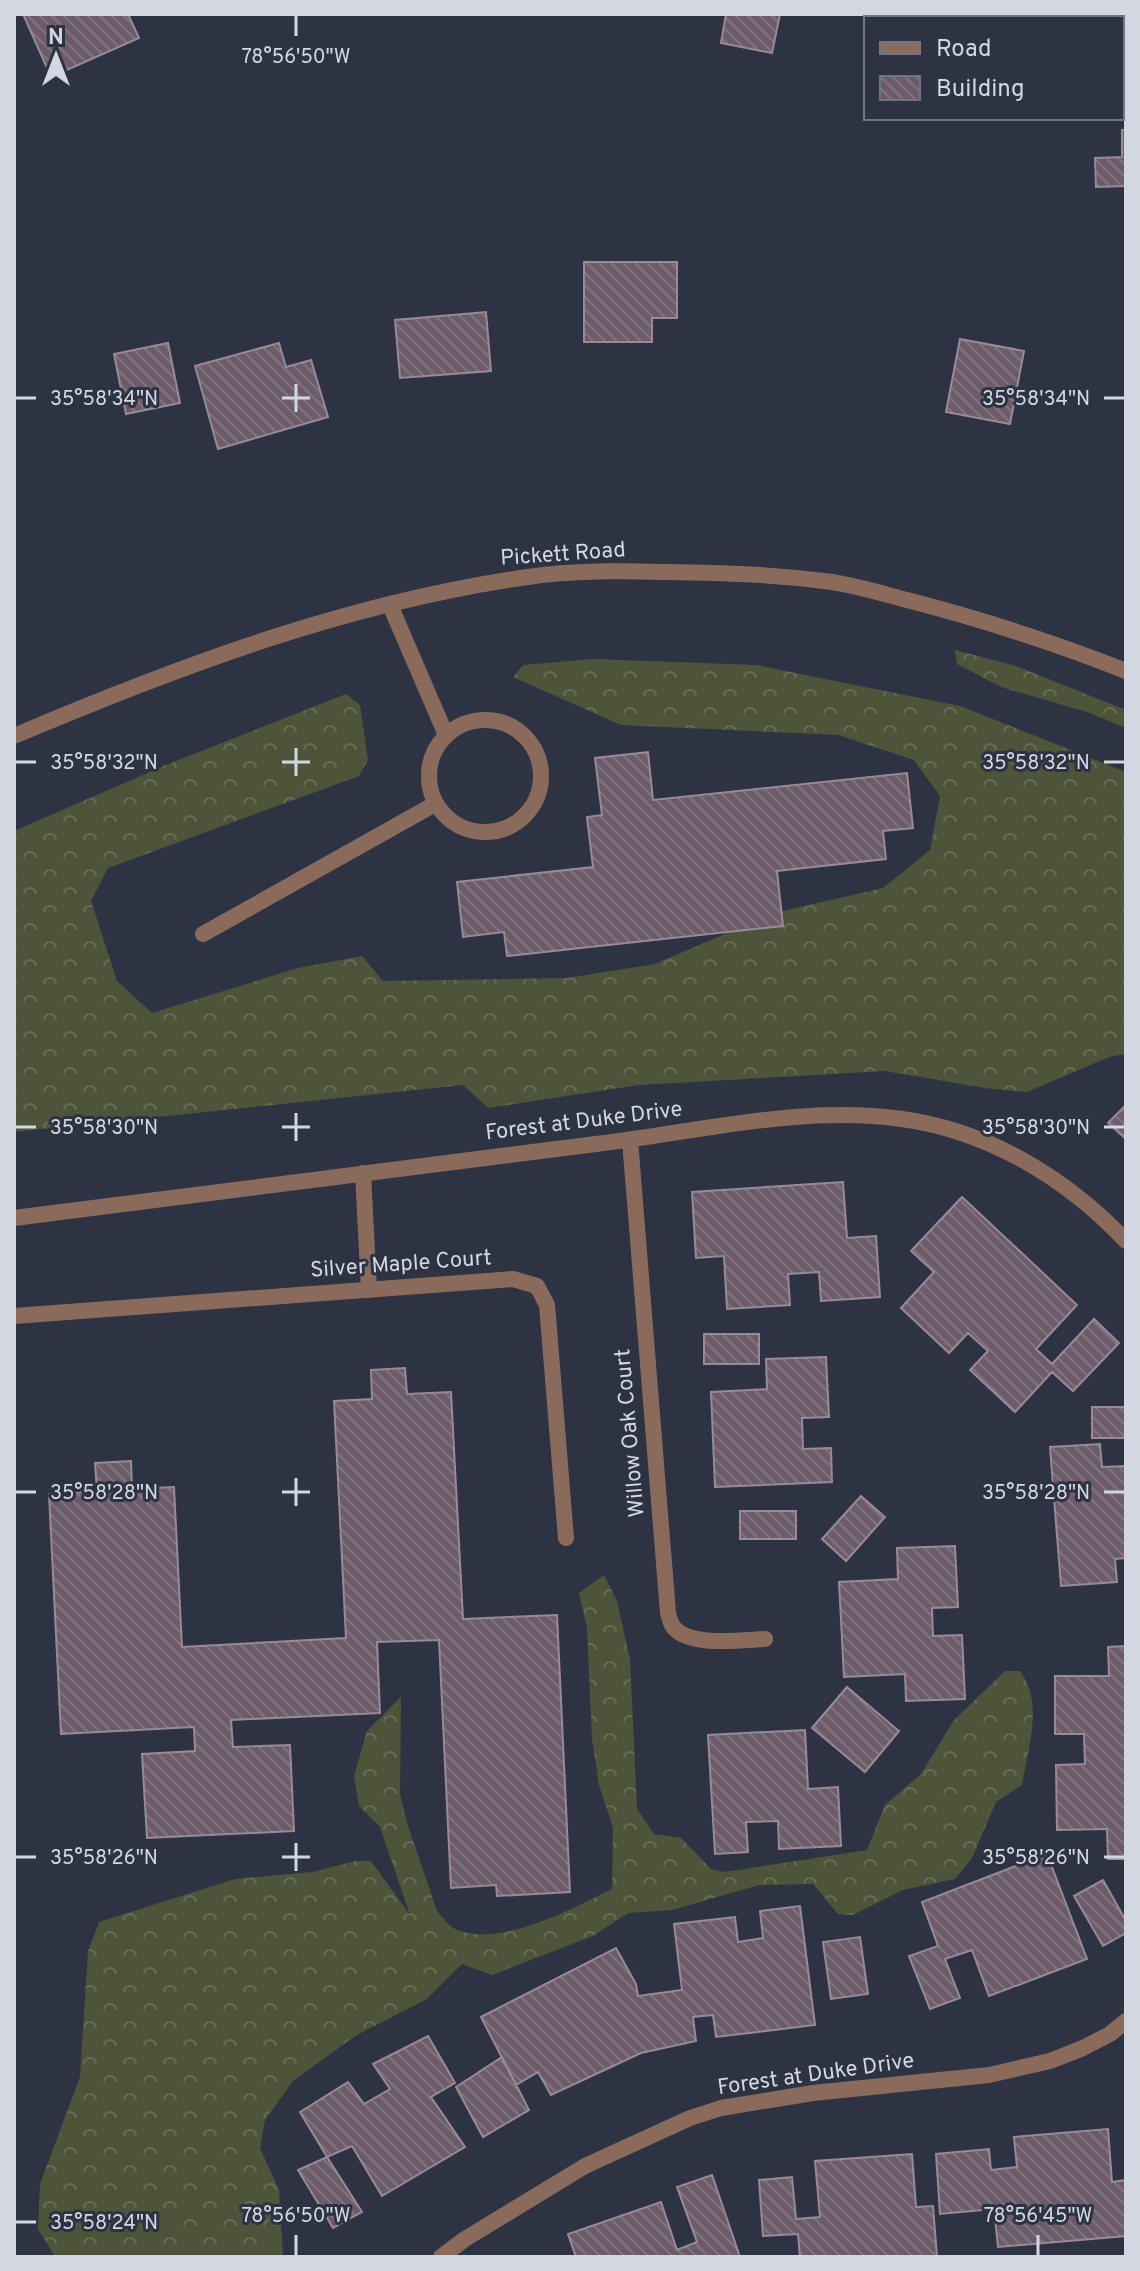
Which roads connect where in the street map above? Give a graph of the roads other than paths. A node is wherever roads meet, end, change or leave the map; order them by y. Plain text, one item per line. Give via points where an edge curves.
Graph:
1 (390, 605) junction
2 (1126, 671) edge
3 (446, 735) junction
4 (14, 736) edge
5 (435, 804) junction
6 (203, 934) dead end
7 (630, 1140) junction
8 (363, 1173) junction
9 (14, 1218) edge
10 (1126, 1241) edge
11 (369, 1290) junction
12 (14, 1316) edge
13 (566, 1538) dead end
14 (765, 1639) dead end
15 (1126, 2021) edge
16 (441, 2257) edge

1 - 2 street, Pickett Road via 531,576 617,571 826,581 954,612
1 - 3 street
1 - 4 street, Pickett Road via 227,653
3 - 5 street via 429,767
3 - 5 street via 461,724 499,721 530,741 542,777 530,811 499,831 462,828
5 - 6 street
7 - 8 street, Forest at Duke Drive
7 - 10 street, Forest at Duke Drive via 791,1116 904,1119 1011,1153 1073,1192
7 - 14 street, Willow Oak Court via 668,1613 673,1627 688,1638
8 - 9 street, Forest at Duke Drive
8 - 11 street
11 - 12 street, Silver Maple Court
11 - 13 street, Silver Maple Court via 513,1279 537,1286 547,1305
15 - 16 street, Forest at Duke Drive via 1061,2057 989,2075 813,2093 690,2118 585,2166

